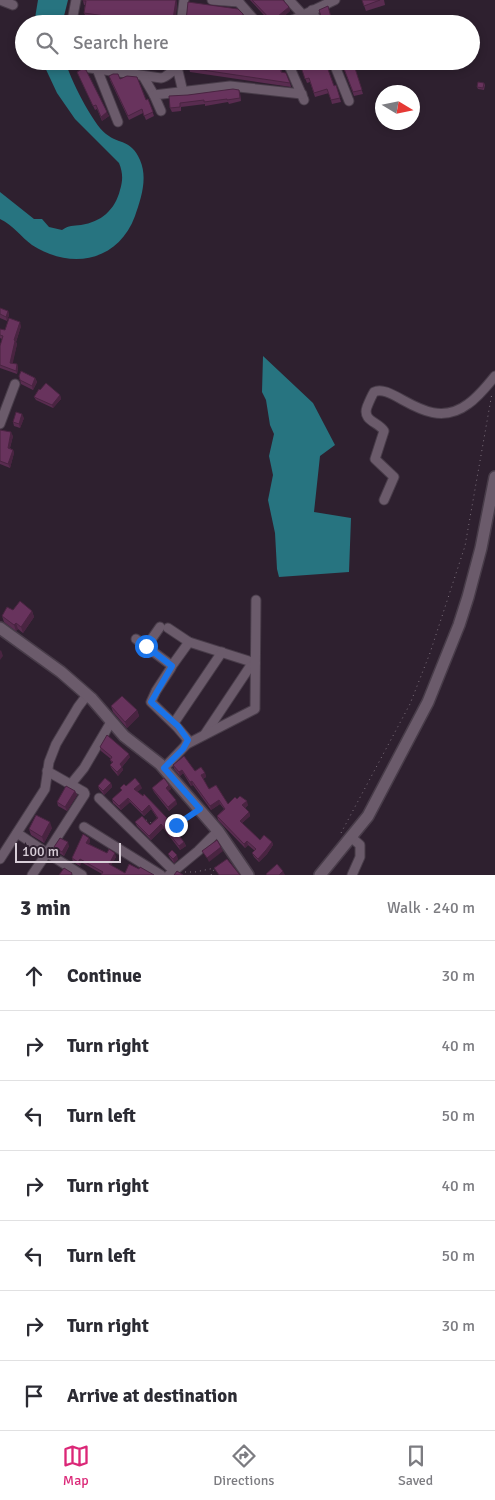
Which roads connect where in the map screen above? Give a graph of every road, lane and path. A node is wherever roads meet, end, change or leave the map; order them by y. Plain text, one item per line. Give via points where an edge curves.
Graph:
1 (0, 0) edge
2 (76, 0) edge
3 (184, 0) edge
4 (212, 0) edge
5 (289, 0) edge
6 (335, 0) edge
7 (238, 1) edge
8 (13, 5) dead end
9 (312, 10) junction
10 (73, 15) edge
11 (182, 15) edge
12 (250, 15) edge
13 (303, 15) joint
14 (314, 15) edge
15 (98, 70) edge
16 (108, 70) edge
17 (171, 70) edge
18 (178, 70) edge
19 (291, 70) edge
20 (336, 70) edge
21 (143, 76) junction
22 (183, 92) junction
23 (154, 95) junction
24 (348, 100) dead end
25 (161, 111) dead end
26 (118, 122) dead end
27 (495, 376) edge
28 (14, 384) dead end
29 (493, 387) dead end
30 (0, 424) edge
31 (495, 477) edge
32 (384, 500) dead end
33 (256, 600) dead end
34 (0, 628) edge
35 (136, 639) dead end
36 (189, 642) junction
37 (146, 646) junction
38 (222, 652) junction
39 (255, 663) junction
40 (171, 668) junction
41 (87, 695) junction
42 (111, 722) junction
43 (174, 723) junction
44 (205, 734) junction
45 (187, 744) junction
46 (164, 768) junction
47 (48, 771) junction
48 (71, 784) junction
49 (98, 798) dead end
50 (200, 809) junction
51 (144, 819) edge
52 (154, 825) edge
53 (84, 827) dead end
54 (169, 828) edge
55 (218, 831) junction
56 (17, 833) junction
57 (347, 836) junction
58 (47, 853) junction
59 (0, 859) edge
60 (171, 873) edge
61 (32, 875) edge
62 (81, 875) edge
63 (161, 875) edge
64 (211, 875) edge
65 (248, 875) edge
66 (320, 875) edge
67 (352, 875) edge

1 - 8 street
2 - 10 street
3 - 11 street
4 - 7 street
5 - 13 street
6 - 9 street
7 - 12 street
9 - 13 street
9 - 14 street
15 - 26 street
16 - 21 street
17 - 21 street via 164,78
18 - 22 street
19 - 22 street via 303,97 230,86
20 - 24 street
21 - 23 street
22 - 23 street
23 - 25 street
27 - 32 street via 468,405 442,414 419,409 378,390 374,392 365,412 368,419 384,431 375,459 394,477
28 - 30 street
29 - 57 path via 465,546 447,603 410,704
31 - 57 street via 468,597 434,688 368,816
33 - 39 street
34 - 41 street via 42,657
35 - 37 street
36 - 37 street via 164,628
36 - 38 street
36 - 40 street
37 - 40 street
38 - 39 street
38 - 43 street
39 - 44 street
39 - 44 street via 255,709
40 - 43 street via 150,701
41 - 42 street
41 - 47 street via 56,744
42 - 46 street
42 - 48 street
43 - 45 street via 188,739
44 - 45 street
45 - 46 street
46 - 50 street
47 - 48 street
47 - 56 street via 45,789
48 - 58 street via 85,794
49 - 60 street
50 - 54 path
50 - 55 street
51 - 52 path
53 - 63 street
55 - 60 street
55 - 65 street
56 - 58 street
56 - 59 street
57 - 66 street
57 - 67 street via 360,845 361,853
58 - 61 street
58 - 62 street
60 - 64 path via 216,868

